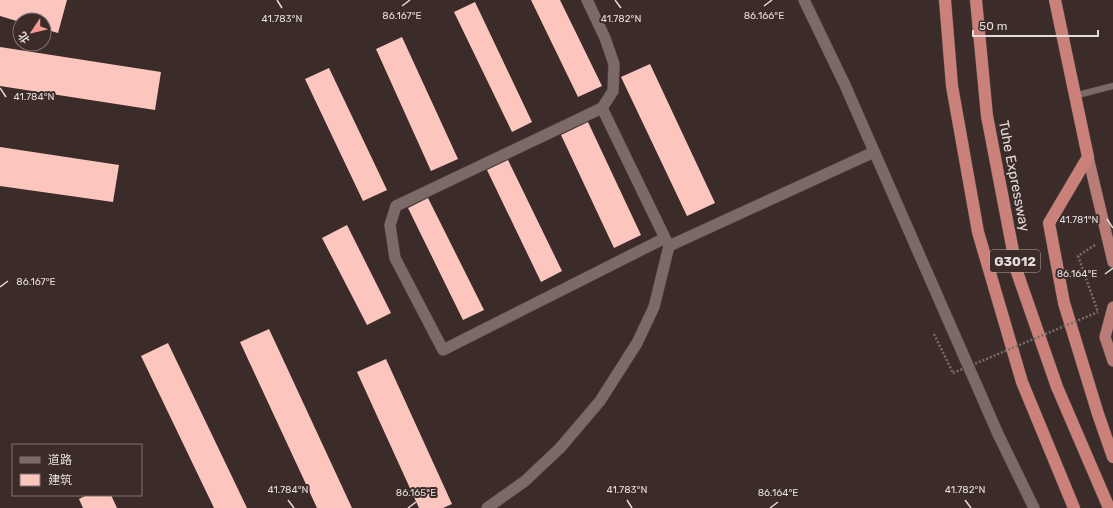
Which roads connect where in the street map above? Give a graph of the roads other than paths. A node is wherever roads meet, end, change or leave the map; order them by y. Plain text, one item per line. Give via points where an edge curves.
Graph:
1 (587, 0) edge
2 (804, 0) edge
3 (945, 0) edge
4 (976, 0) edge
5 (1055, 0) edge
6 (1113, 86) edge
7 (1074, 96) junction
8 (602, 108) junction
9 (874, 152) junction
10 (1088, 158) junction
11 (1111, 241) edge
12 (667, 242) junction
13 (1113, 262) edge
14 (1113, 307) edge
15 (1113, 361) edge
16 (1113, 456) edge
17 (487, 508) edge
18 (1034, 508) edge
19 (1074, 508) edge
20 (1109, 508) edge

1 - 8 street via 614,64 613,91
2 - 9 street
3 - 19 highway, G3012 via 952,86 978,232 1022,382
4 - 20 highway, Tuhe Expressway / G3012 via 987,116 1017,272 1057,387
5 - 7 highway
6 - 7 lane
7 - 10 highway
8 - 12 street
8 - 12 street via 396,206 390,226 395,258 444,350
9 - 12 street
9 - 18 street via 998,434
10 - 11 highway
10 - 16 highway via 1049,223 1064,304
11 - 13 highway
12 - 17 street via 654,307 637,343 600,401 560,448 525,481
14 - 15 highway via 1105,337

